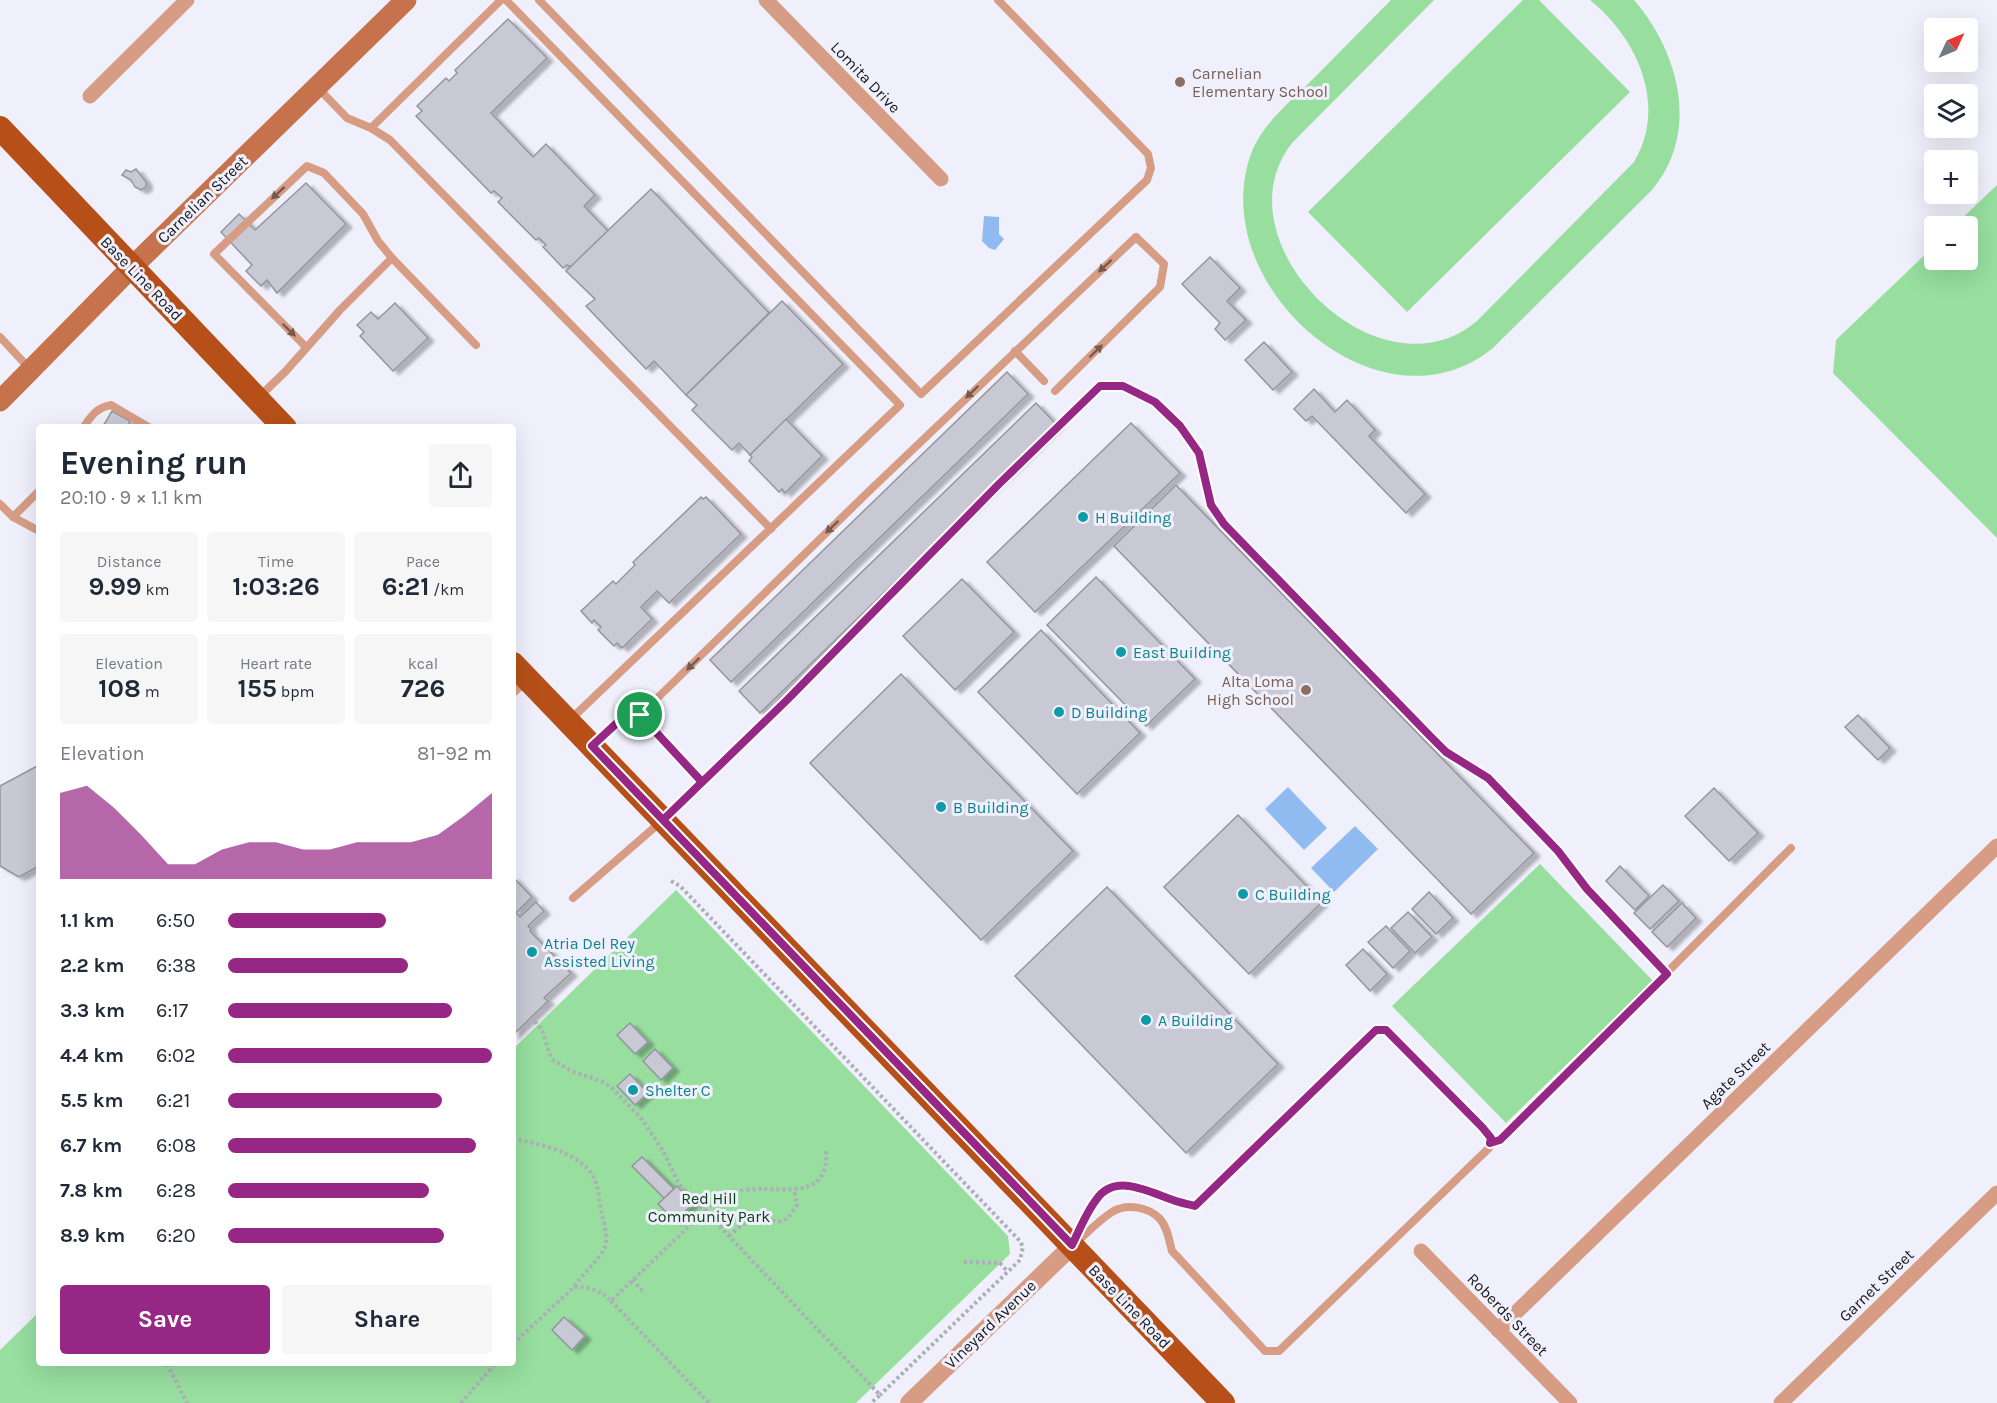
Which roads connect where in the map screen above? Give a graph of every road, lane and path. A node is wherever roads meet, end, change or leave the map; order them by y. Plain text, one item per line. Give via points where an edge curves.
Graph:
1 (187, 0) edge
2 (406, 0) edge
3 (501, 0) edge
4 (506, 0) edge
5 (539, 0) edge
6 (766, 0) edge
7 (998, 0) edge
8 (317, 87) junction
9 (90, 96) dead end
10 (371, 128) junction
11 (5, 136) edge
12 (941, 179) dead end
13 (392, 258) junction
14 (132, 267) junction
15 (0, 337) edge
16 (476, 345) dead end
17 (306, 347) junction
18 (1015, 351) junction
19 (31, 369) junction
20 (1044, 381) dead end
21 (1054, 391) dead end
22 (258, 398) junction
23 (0, 400) edge
24 (86, 424) edge
25 (143, 424) edge
26 (281, 424) edge
27 (36, 494) edge
28 (0, 504) edge
29 (13, 517) junction
30 (36, 529) edge
31 (771, 529) junction
32 (518, 679) edge
33 (640, 715) junction
34 (568, 722) junction
35 (592, 746) junction
36 (702, 782) junction
37 (663, 820) junction
38 (1997, 846) edge
39 (1791, 848) dead end
40 (671, 881) dead end
41 (573, 898) dead end
42 (1667, 974) junction
43 (533, 1019) dead end
44 (516, 1140) edge
45 (1490, 1143) junction
46 (826, 1151) dead end
47 (794, 1190) junction
48 (1997, 1193) edge
49 (705, 1211) junction
50 (729, 1236) junction
51 (1072, 1245) junction
52 (1421, 1251) dead end
53 (964, 1262) dead end
54 (1008, 1272) junction
55 (632, 1280) junction
56 (574, 1287) junction
57 (645, 1293) dead end
58 (611, 1300) junction
59 (1498, 1330) junction
60 (516, 1341) edge
61 (168, 1366) edge
62 (493, 1366) edge
63 (880, 1395) junction
64 (187, 1403) edge
65 (461, 1403) edge
66 (709, 1403) edge
67 (871, 1403) edge
68 (909, 1403) edge
69 (1223, 1403) edge
70 (1570, 1403) edge
71 (1781, 1403) edge

1 - 9 street
2 - 8 main road, Carnelian Street
3 - 10 lane
4 - 31 lane via 900,405
5 - 7 lane via 921,394 1147,180 1151,168 1148,154
6 - 12 street, Lomita Drive
8 - 10 lane via 347,118
8 - 14 main road, Carnelian Street
10 - 31 lane via 390,140
11 - 14 main road, Base Line Road
13 - 16 lane
13 - 17 lane
13 -> 17 lane via 363,214 324,172 307,166 214,254
14 - 19 main road, Carnelian Street
14 - 22 main road, Base Line Road
15 - 19 lane
17 - 22 lane
18 - 20 lane
21 -> 18 lane via 1161,286 1164,264 1144,243 1136,237
18 -> 33 lane
19 - 23 main road, Carnelian Street
22 - 26 main road, Base Line Road
24 - 25 lane via 93,412 111,405
27 - 29 lane
28 - 29 lane
29 - 30 lane
31 - 34 lane
32 - 34 main road, Base Line Road
33 - 35 lane via 633,708
33 - 36 lane
34 - 35 main road, Base Line Road
35 - 37 main road, Base Line Road
36 - 37 lane
36 - 42 lane via 1100,386 1123,386 1155,402 1180,426 1199,453 1211,505 1224,524 1446,752 1488,778
37 - 41 lane
37 - 51 main road, Base Line Road
38 - 59 street, Agate Street
39 - 42 lane
40 - 54 path via 1020,1241 1020,1260
42 - 45 lane via 1500,1140
43 - 49 path via 542,1030 553,1060 611,1087 642,1119 679,1184
44 - 56 path via 572,1157 596,1181 606,1244
45 - 51 lane via 1491,1138 1482,1127 1386,1030 1376,1030 1195,1206 1147,1189 1109,1188 1096,1198
45 - 51 lane via 1279,1351 1265,1351 1172,1251 1161,1220 1147,1210 1129,1206 1113,1211
46 - 47 path via 821,1175 813,1184
47 - 49 path via 728,1192
47 - 50 path via 796,1205 786,1220 747,1222
48 - 71 street, Garnet Street
49 - 50 path
49 - 55 path
50 - 63 path
51 - 68 street, Vineyard Avenue
51 - 69 main road, Base Line Road
52 - 59 street, Roberds Street
53 - 54 path via 1000,1263
54 - 63 path
55 - 57 path
55 - 58 path
56 - 58 path via 598,1290
56 - 60 path
58 - 66 path
59 - 70 street, Roberds Street
61 - 64 path
62 - 65 path
63 - 67 path

